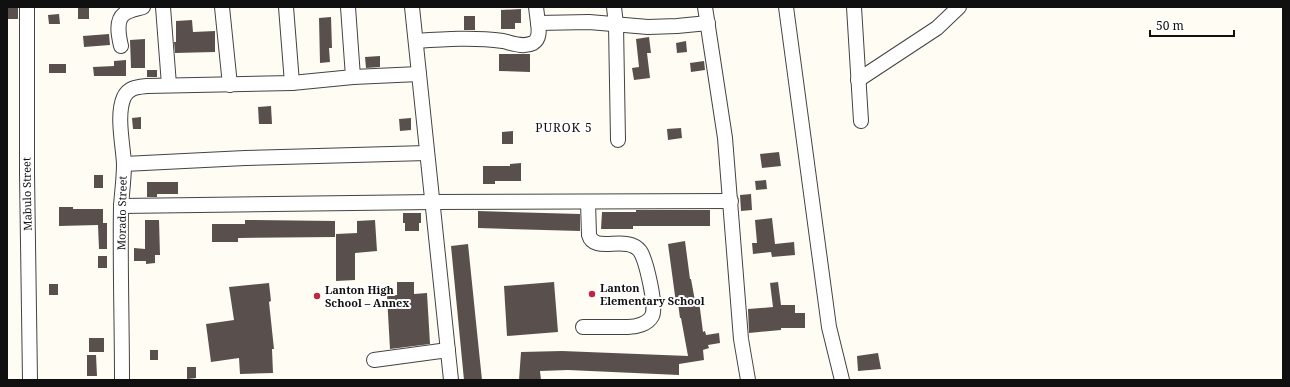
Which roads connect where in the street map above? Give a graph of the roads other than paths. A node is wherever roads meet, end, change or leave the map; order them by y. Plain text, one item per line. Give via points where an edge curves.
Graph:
1 (27, 7) edge
2 (143, 7) edge
3 (163, 7) edge
4 (222, 7) edge
5 (286, 7) edge
6 (348, 7) edge
7 (412, 7) edge
8 (536, 7) edge
9 (614, 7) edge
10 (705, 7) edge
11 (786, 7) edge
12 (854, 7) edge
13 (959, 7) edge
14 (538, 23) junction
15 (708, 24) junction
16 (616, 25) junction
17 (416, 41) junction
18 (120, 46) dead end
19 (419, 74) junction
20 (353, 77) junction
21 (858, 80) junction
22 (292, 83) junction
23 (169, 85) junction
24 (230, 85) junction
25 (861, 121) dead end
26 (618, 140) dead end
27 (427, 153) junction
28 (124, 164) junction
29 (731, 201) junction
30 (432, 202) junction
31 (588, 202) junction
32 (121, 206) junction
33 (583, 328) dead end
34 (448, 350) junction
35 (374, 360) dead end
36 (30, 380) edge
37 (122, 380) edge
38 (451, 380) edge
39 (748, 380) edge
40 (842, 380) edge

1 - 36 street, Mabulo Street
2 - 18 street via 121,17
3 - 23 street
4 - 24 street
5 - 22 street
6 - 20 street
7 - 17 street
8 - 14 street
9 - 16 street
10 - 15 street
11 - 40 street via 829,327
12 - 21 street
13 - 21 street via 937,28
14 - 16 street via 589,22
14 - 17 street via 539,32 536,40 530,44 472,39
15 - 16 street via 655,27
15 - 29 street via 725,138
16 - 26 street
17 - 19 street
19 - 20 street, Morado Street
19 - 27 street
20 - 22 street, Morado Street
21 - 25 street
22 - 24 street, Morado Street
23 - 24 street, Morado Street
23 - 28 street, Morado Street via 130,89 127,92 121,109
27 - 28 street
27 - 30 street
28 - 32 street, Morado Street
29 - 31 street
29 - 39 street via 741,339
30 - 31 street
30 - 32 street
30 - 34 street
31 - 33 street via 590,240 598,244 627,244 640,252 650,282 654,305 652,316 645,323 633,327
32 - 37 street, Morado Street
34 - 35 street
34 - 38 street

